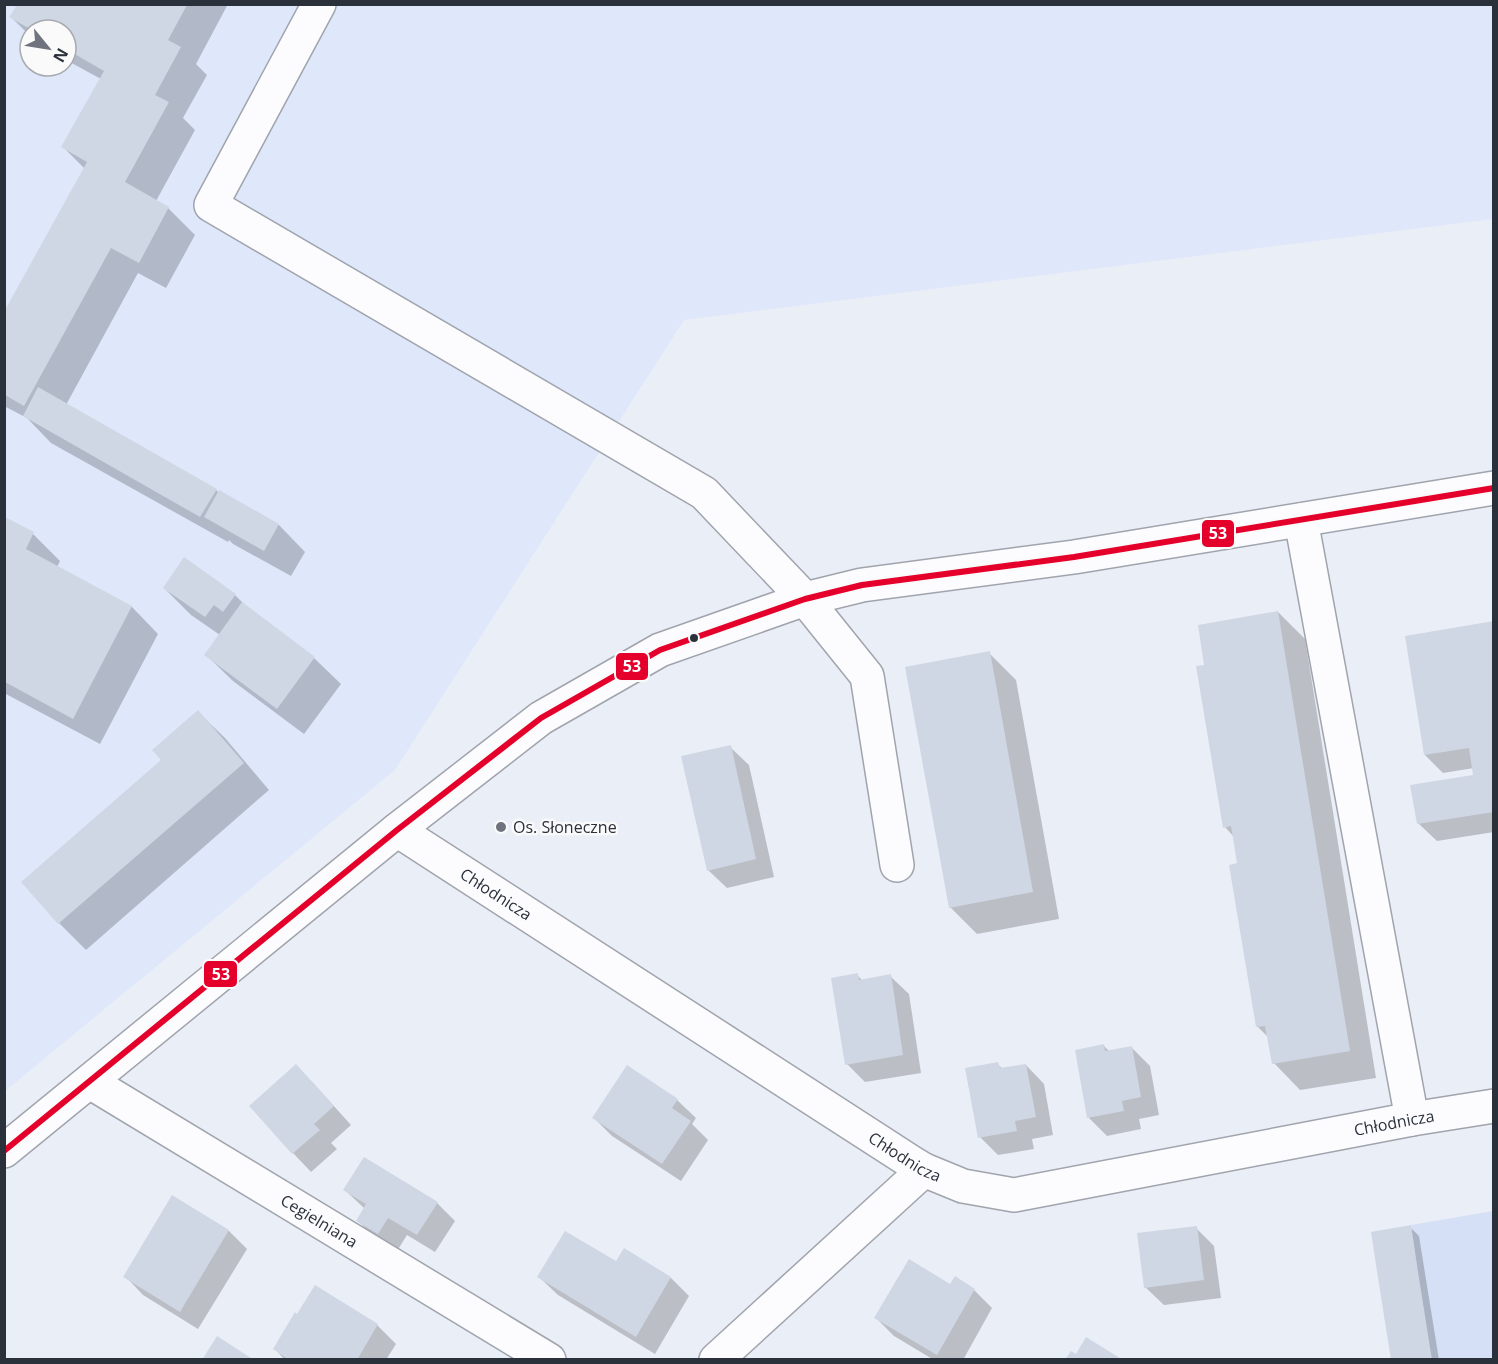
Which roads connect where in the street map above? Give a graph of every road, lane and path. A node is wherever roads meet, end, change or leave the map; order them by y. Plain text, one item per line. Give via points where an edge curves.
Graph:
1 (319, 4) edge
2 (1494, 488) edge
3 (1301, 520) junction
4 (805, 598) junction
5 (397, 830) junction
6 (897, 866) dead end
7 (90, 1083) junction
8 (1494, 1106) edge
9 (1412, 1119) junction
10 (4, 1152) edge
11 (924, 1170) junction
12 (549, 1359) edge
13 (716, 1359) edge

1 - 4 street via 211,205 704,493
2 - 3 street
3 - 4 street via 1074,557 862,585
3 - 9 street
4 - 5 street via 660,650 541,718
4 - 6 street via 867,676
5 - 7 street
5 - 11 street, Chłodnicza
7 - 10 street
7 - 12 street, Cegielniana
8 - 9 street, Chłodnicza
9 - 11 street, Chłodnicza via 1014,1195 963,1186
11 - 13 street

